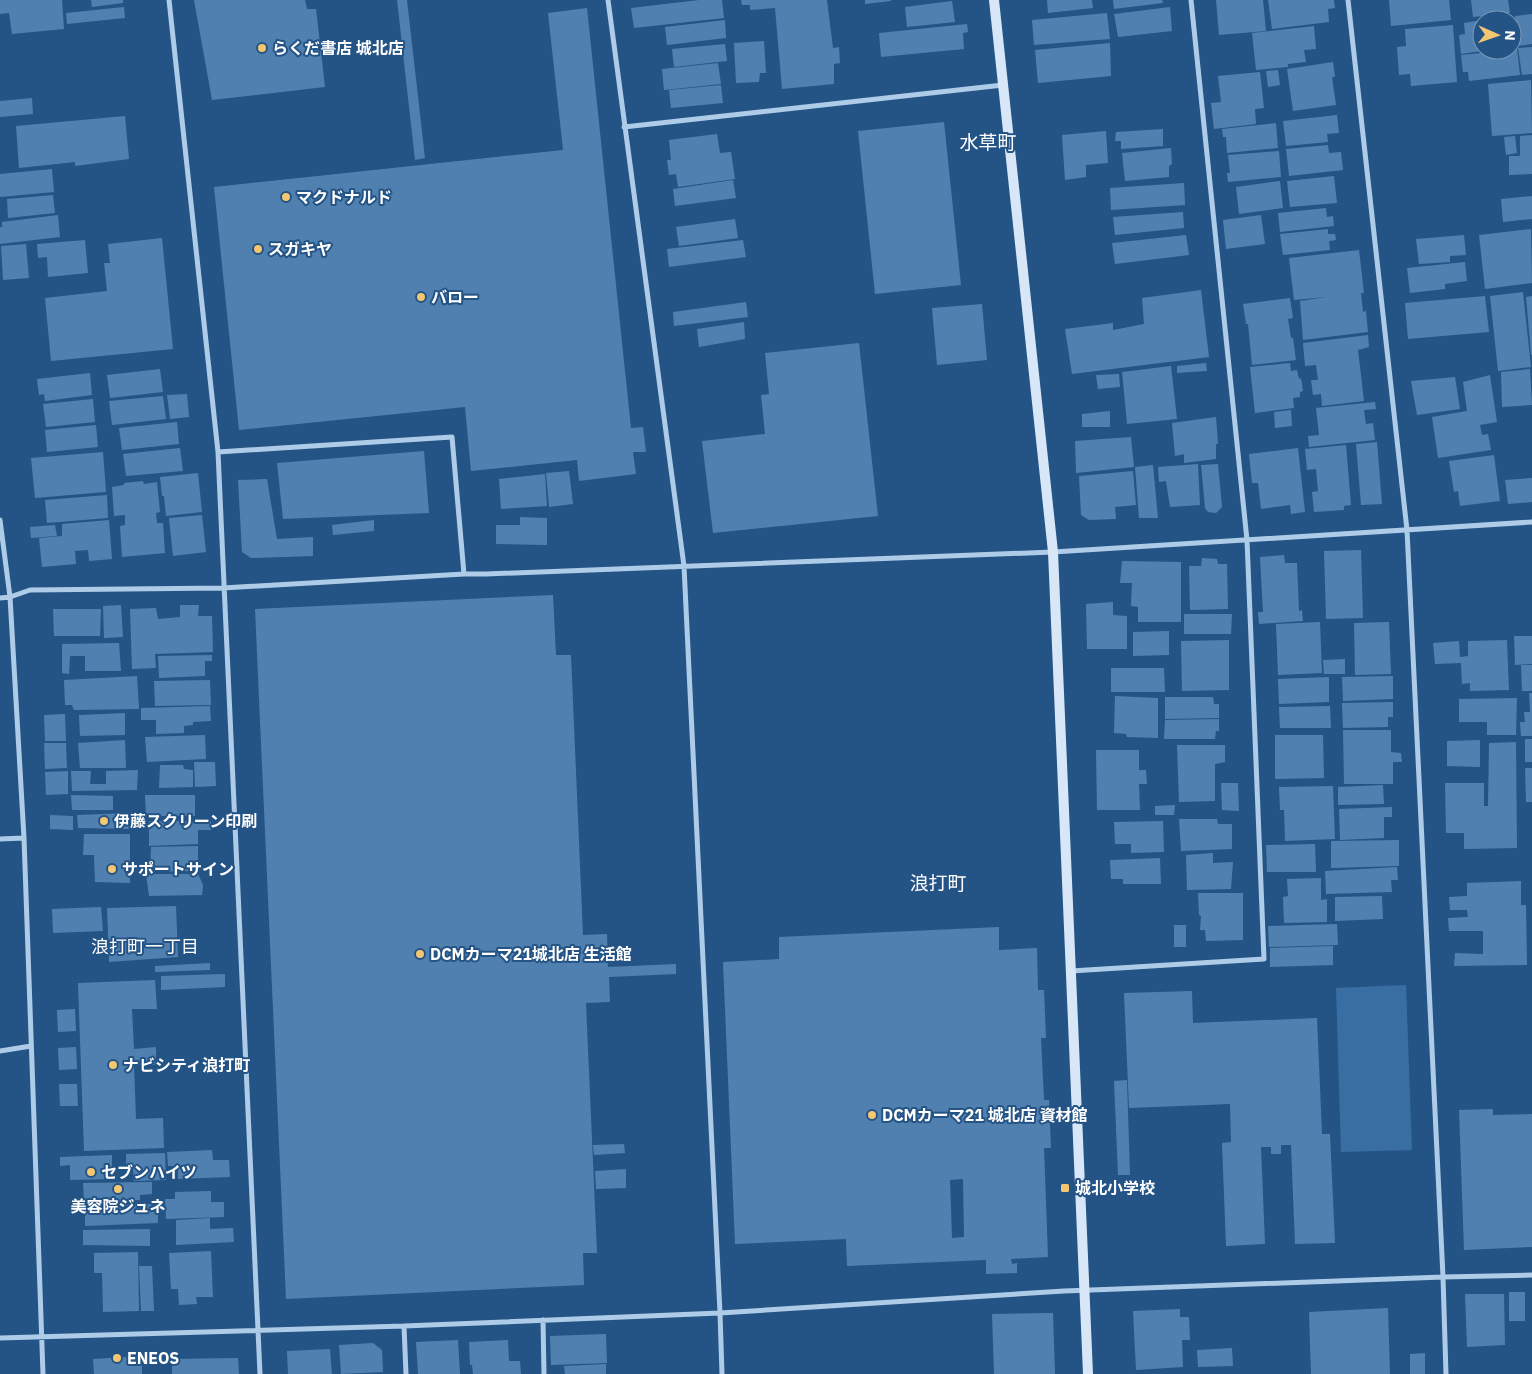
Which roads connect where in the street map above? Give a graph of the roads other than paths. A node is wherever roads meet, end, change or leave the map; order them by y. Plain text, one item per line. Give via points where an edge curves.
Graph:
1 (169, 0) edge
2 (608, 0) edge
3 (994, 0) edge
4 (1191, 0) edge
5 (1348, 0) edge
6 (1003, 85) junction
7 (624, 127) junction
8 (218, 452) junction
9 (0, 520) edge
10 (1532, 522) edge
11 (1407, 530) junction
12 (1247, 540) junction
13 (1053, 552) junction
14 (684, 566) junction
15 (464, 574) junction
16 (223, 588) junction
17 (10, 597) junction
18 (0, 598) edge
19 (24, 838) junction
20 (0, 839) edge
21 (1071, 971) junction
22 (31, 1046) junction
23 (0, 1052) edge
24 (1532, 1275) edge
25 (1443, 1277) junction
26 (1085, 1291) junction
27 (720, 1314) junction
28 (543, 1320) junction
29 (404, 1326) junction
30 (258, 1330) junction
31 (42, 1337) junction
32 (0, 1338) edge
33 (43, 1374) edge
34 (260, 1374) edge
35 (406, 1374) edge
36 (544, 1374) edge
37 (722, 1374) edge
38 (1088, 1374) edge
39 (1446, 1374) edge

1 - 8 street
2 - 7 street
3 - 6 street
4 - 12 street
5 - 11 street
6 - 7 street
6 - 13 street
7 - 14 street
8 - 15 street via 452,437
8 - 16 street
9 - 17 street
10 - 11 street
11 - 12 street
11 - 25 street
12 - 13 street
12 - 21 street via 1264,959
13 - 14 street
13 - 21 street
14 - 15 street
14 - 27 street
15 - 16 street
16 - 17 street via 30,590
16 - 30 street
17 - 18 street
17 - 19 street
19 - 20 street
19 - 22 street
21 - 26 street
22 - 23 street
22 - 31 street
24 - 25 street
25 - 26 street
25 - 39 street
26 - 27 street
26 - 38 street
27 - 28 street
27 - 37 street
28 - 29 street
28 - 36 street
29 - 30 street
29 - 35 street
30 - 31 street
30 - 34 street
31 - 32 street
31 - 33 street

